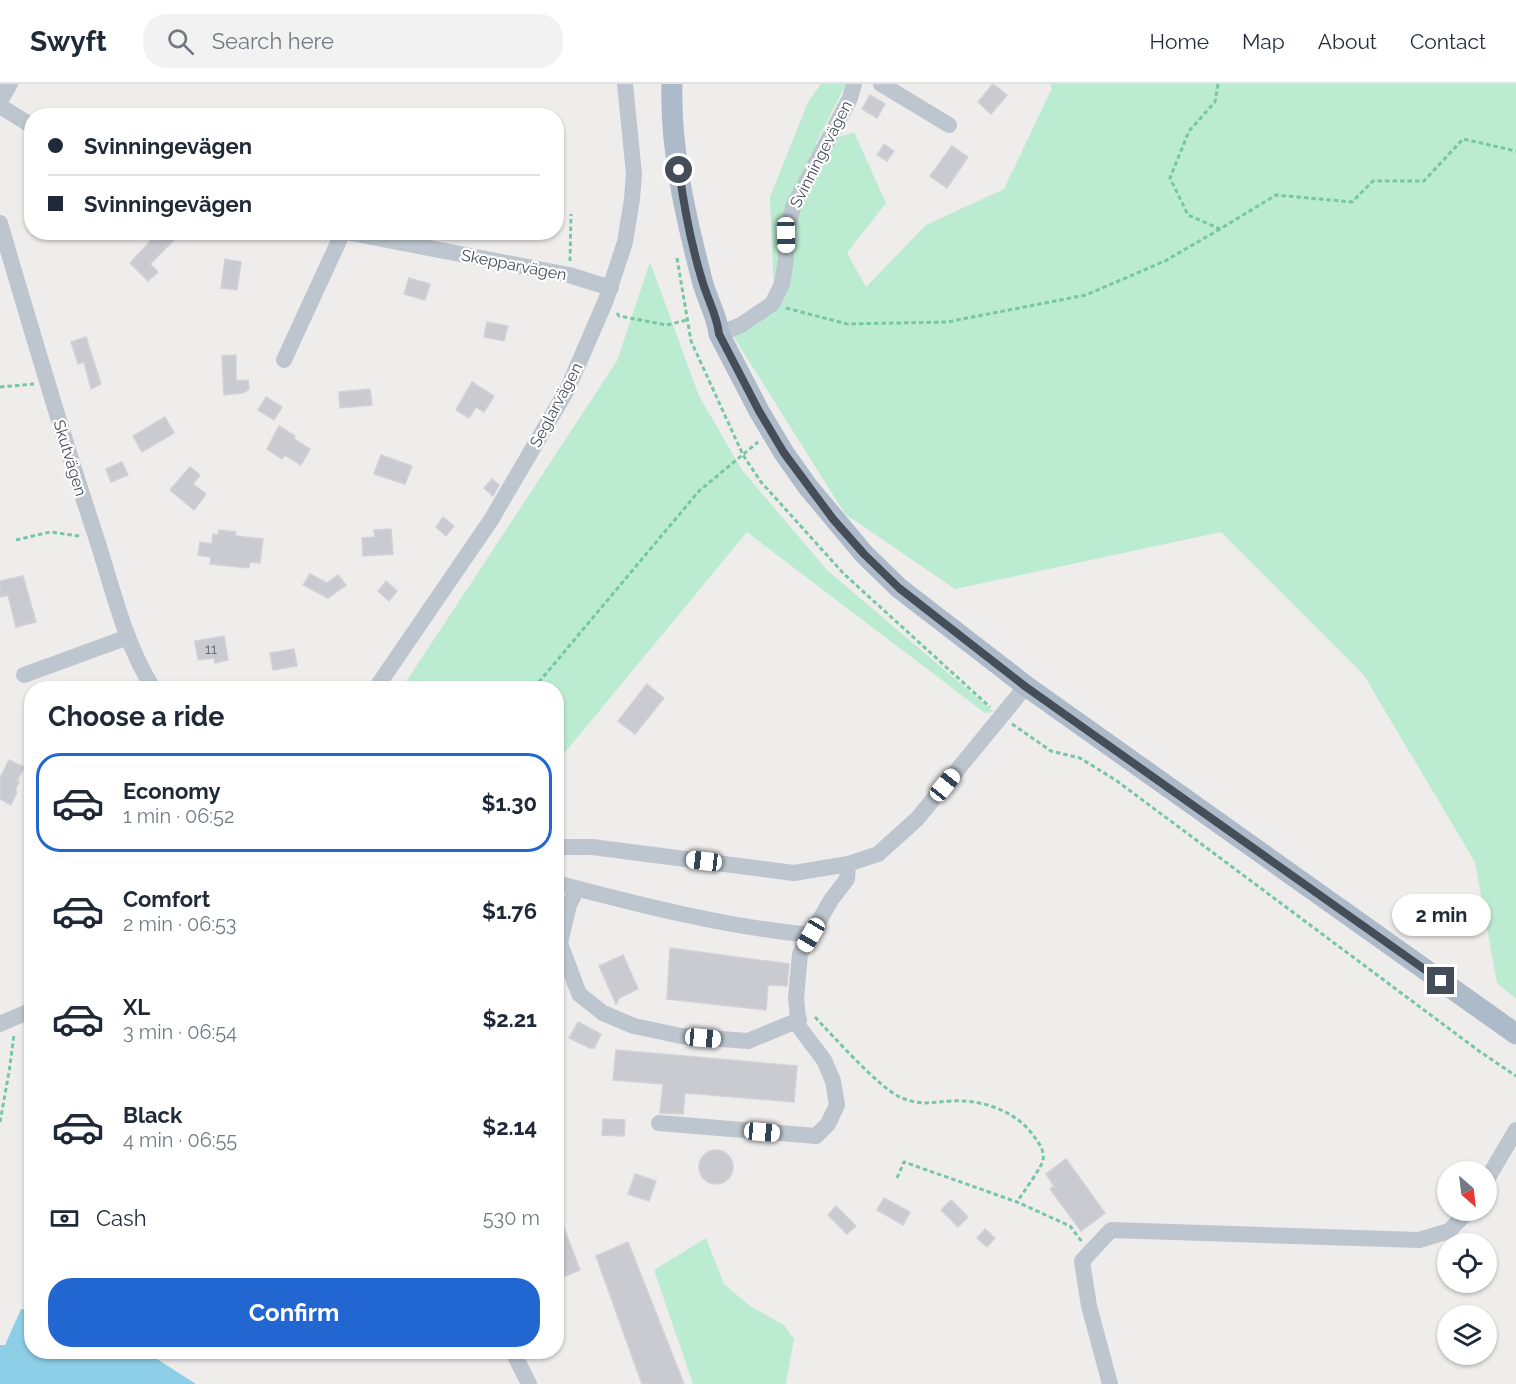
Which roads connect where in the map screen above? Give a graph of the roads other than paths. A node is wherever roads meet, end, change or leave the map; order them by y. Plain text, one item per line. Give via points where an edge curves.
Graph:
1 (10, 84) edge
2 (625, 84) edge
3 (672, 84) edge
4 (854, 84) edge
5 (881, 84) edge
6 (0, 101) edge
7 (0, 106) edge
8 (24, 121) edge
9 (949, 125) dead end
10 (0, 223) edge
11 (340, 240) edge
12 (386, 240) edge
13 (609, 294) junction
14 (719, 334) junction
15 (284, 360) dead end
16 (128, 637) junction
17 (24, 675) dead end
18 (148, 681) edge
19 (381, 681) edge
20 (1026, 687) junction
21 (564, 847) edge
22 (848, 864) junction
23 (564, 885) edge
24 (578, 889) junction
25 (564, 927) edge
26 (811, 935) junction
27 (564, 955) edge
28 (24, 1013) edge
29 (799, 1020) junction
30 (4, 1022) edge
31 (1516, 1034) edge
32 (659, 1123) dead end
33 (1516, 1130) edge
34 (1497, 1162) edge
35 (1459, 1221) edge
36 (516, 1359) edge
37 (529, 1384) edge
38 (1110, 1384) edge

1 - 6 street
2 - 13 street, Seglarvägen via 634,182 629,228
3 - 14 main road via 675,138 690,234
4 - 14 street, Svinningevägen via 793,207 782,284 772,304 741,325
5 - 9 street
7 - 8 street
10 - 16 street, Skutvägen
11 - 15 street, Skepparvägen
12 - 13 street, Skepparvägen via 569,275
13 - 19 street, Seglarvägen via 567,390 497,510
14 - 20 main road via 771,432 808,487 871,561 899,588
16 - 17 street
16 - 18 street, Skutvägen
20 - 22 street via 917,819 878,854
20 - 31 main road
21 - 22 street via 592,847 794,873
22 - 26 street via 847,879
23 - 24 street
24 - 25 street
24 - 26 street via 718,921
26 - 29 street via 800,954 796,998
27 - 29 street via 579,994 603,1013 634,1026 681,1036 748,1041
28 - 30 street
29 - 32 street via 799,1027 824,1060 837,1105 828,1124 816,1136
33 - 34 street
35 - 38 street via 1449,1231 1419,1240 1112,1230 1082,1261 1089,1306
36 - 37 street

